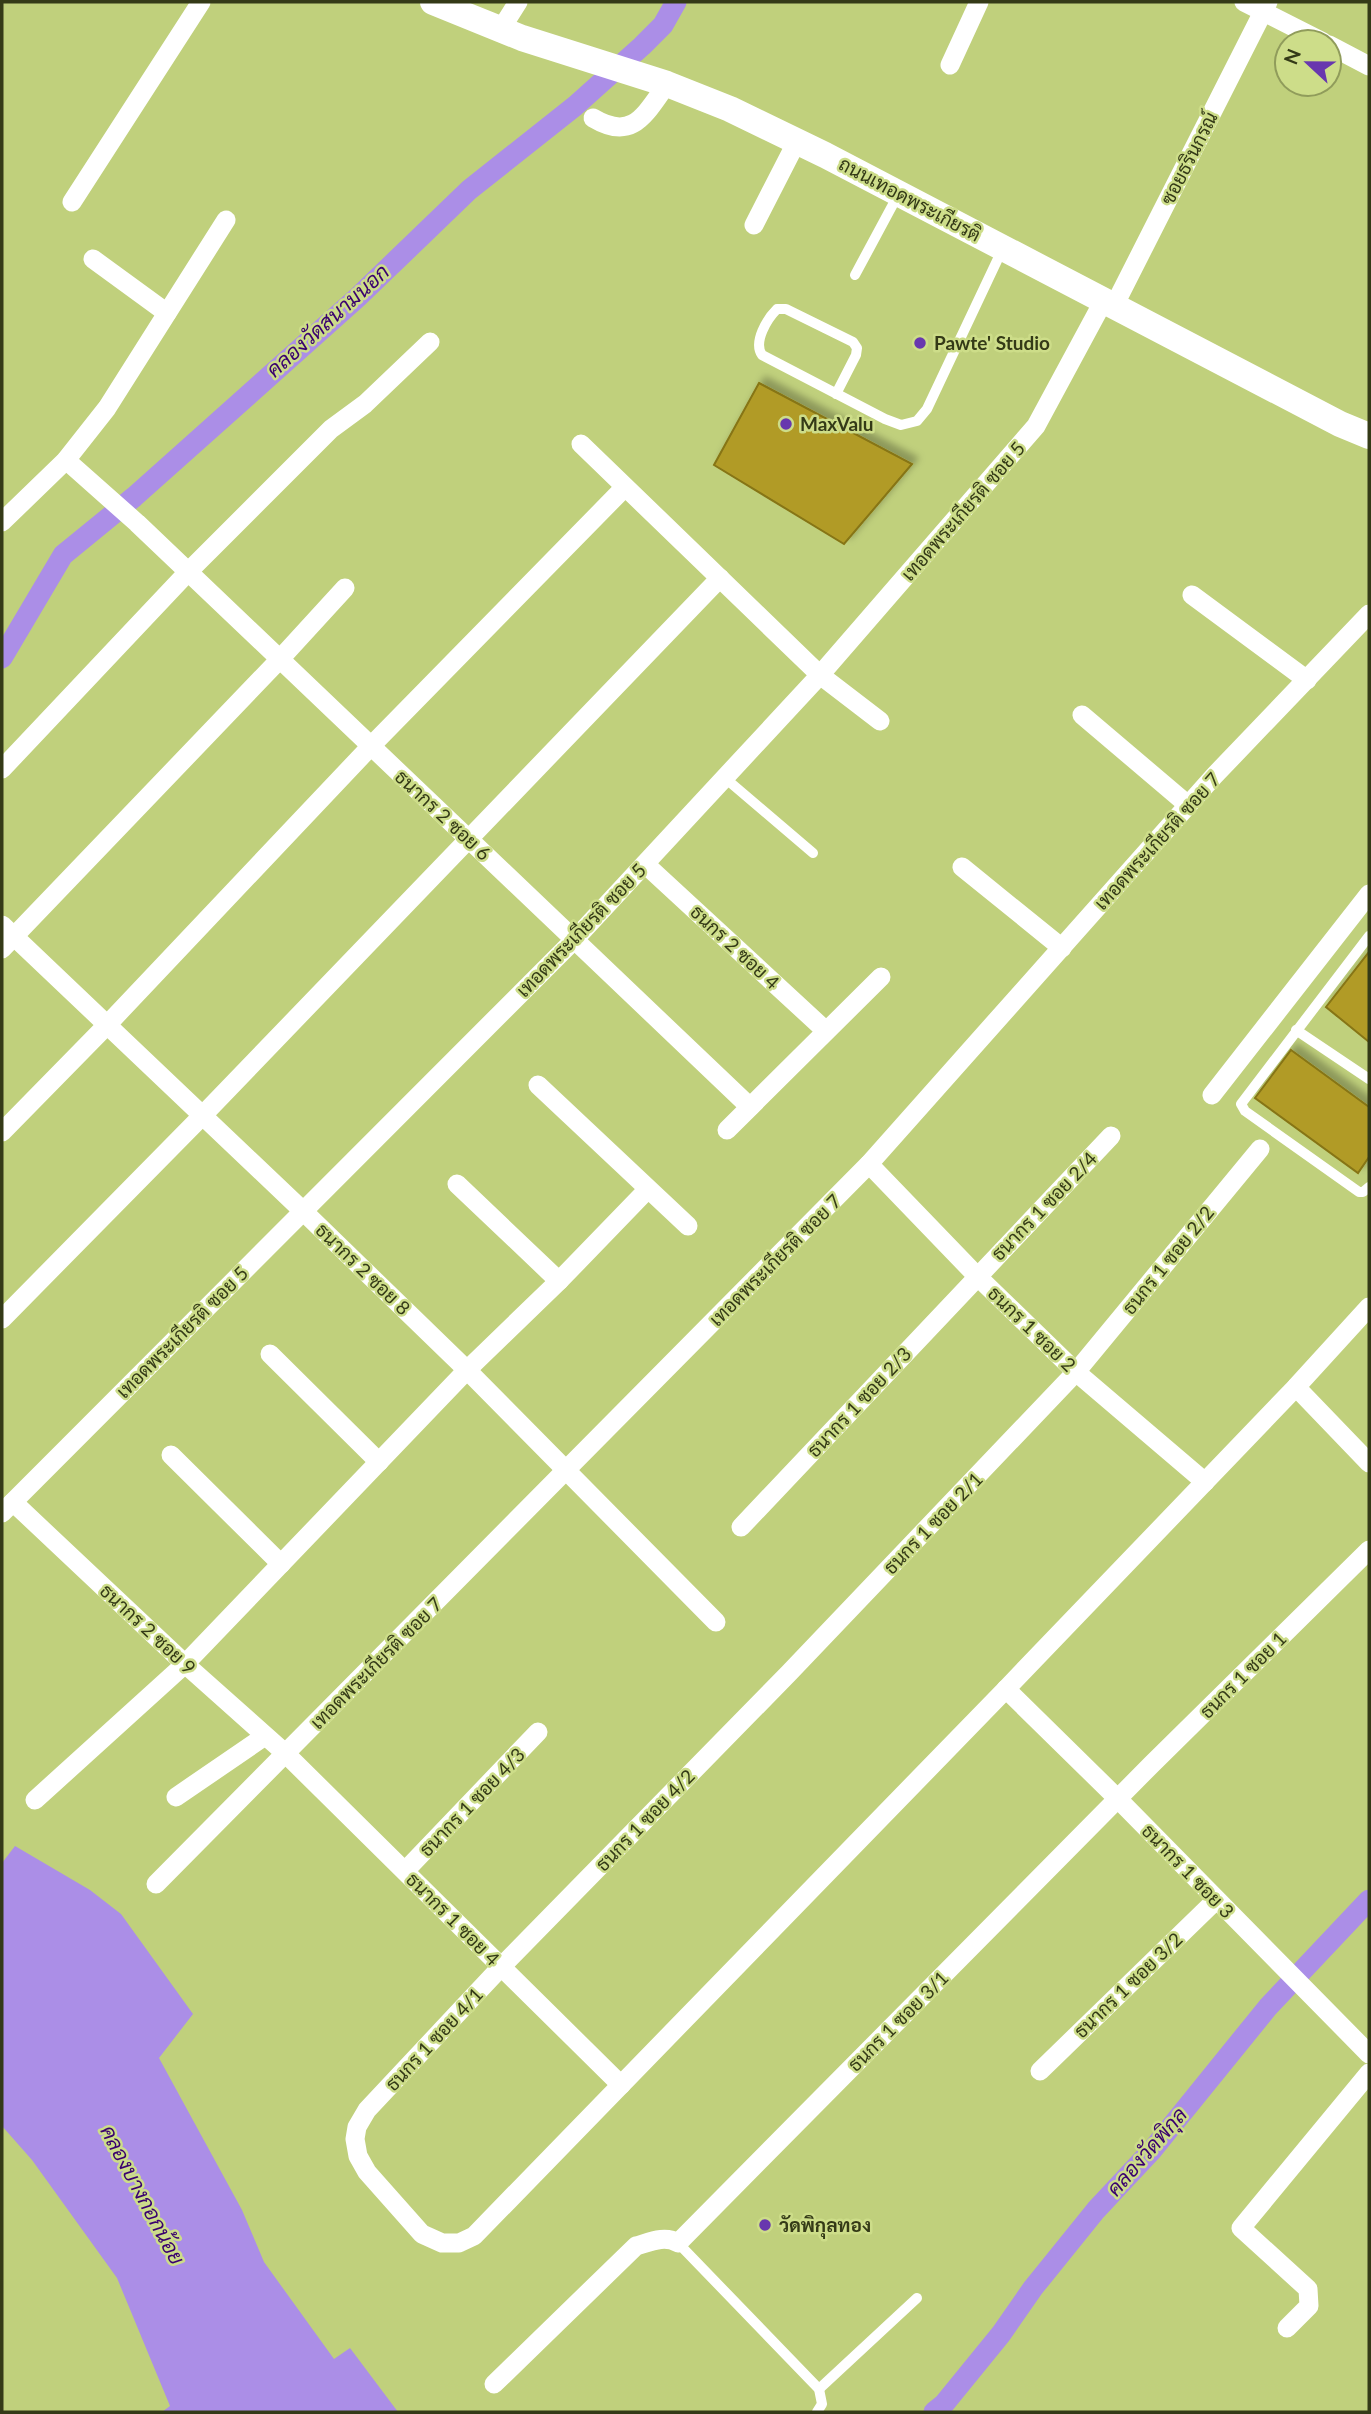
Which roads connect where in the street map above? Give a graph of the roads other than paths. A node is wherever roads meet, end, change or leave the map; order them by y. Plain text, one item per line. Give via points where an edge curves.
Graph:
1 (201, 2) edge
2 (433, 2) edge
3 (518, 2) edge
4 (979, 2) edge
5 (1244, 2) edge
6 (1266, 6) edge
7 (1301, 28) edge
8 (501, 29) junction
9 (1343, 52) edge
10 (950, 65) dead end
11 (1369, 66) edge
12 (667, 84) junction
13 (593, 118) dead end
14 (797, 141) junction
15 (899, 193) junction
16 (72, 202) dead end
17 (226, 220) dead end
18 (754, 225) dead end
19 (1004, 248) junction
20 (93, 259) dead end
21 (855, 275) dead end
22 (1109, 303) junction
23 (167, 313) junction
24 (430, 342) dead end
25 (836, 394) junction
26 (1369, 436) edge
27 (581, 444) dead end
28 (66, 460) junction
29 (625, 486) junction
30 (2, 522) edge
31 (188, 572) junction
32 (720, 578) junction
33 (345, 588) dead end
34 (1192, 595) dead end
35 (1369, 614) edge
36 (280, 659) junction
37 (820, 675) junction
38 (1307, 680) junction
39 (1082, 715) dead end
40 (880, 721) dead end
41 (371, 746) junction
42 (2, 769) edge
43 (725, 778) junction
44 (1188, 805) junction
45 (468, 839) junction
46 (813, 853) dead end
47 (645, 864) junction
48 (962, 867) dead end
49 (1369, 894) edge
50 (1369, 936) edge
51 (6, 937) edge
52 (575, 939) junction
53 (1062, 948) junction
54 (881, 977) dead end
55 (107, 1025) junction
56 (1296, 1030) junction
57 (826, 1031) junction
58 (1369, 1079) edge
59 (538, 1085) dead end
60 (1212, 1095) dead end
61 (750, 1107) junction
62 (203, 1115) junction
63 (727, 1130) dead end
64 (2, 1132) edge
65 (1111, 1136) dead end
66 (1260, 1149) dead end
67 (869, 1164) junction
68 (457, 1184) dead end
69 (1369, 1186) edge
70 (648, 1189) junction
71 (303, 1211) junction
72 (688, 1226) dead end
73 (977, 1276) junction
74 (559, 1282) junction
75 (1369, 1307) edge
76 (2, 1319) edge
77 (270, 1354) dead end
78 (467, 1370) junction
79 (1076, 1372) junction
80 (1296, 1387) junction
81 (171, 1455) dead end
82 (379, 1462) junction
83 (1369, 1463) edge
84 (567, 1472) junction
85 (1205, 1482) junction
86 (7, 1507) edge
87 (741, 1527) dead end
88 (1369, 1550) edge
89 (281, 1564) junction
90 (716, 1622) dead end
91 (185, 1664) junction
92 (789, 1674) joint
93 (1006, 1689) junction
94 (538, 1732) dead end
95 (265, 1736) junction
96 (285, 1753) junction
97 (176, 1797) dead end
98 (1118, 1799) junction
99 (35, 1800) dead end
100 (405, 1871) junction
101 (156, 1884) dead end
102 (1216, 1900) junction
103 (502, 1967) junction
104 (1369, 2054) edge
105 (1040, 2071) dead end
106 (1369, 2073) edge
107 (621, 2085) junction
108 (678, 2243) junction
109 (918, 2298) dead end
110 (1287, 2328) dead end
111 (494, 2384) dead end
112 (819, 2389) junction
113 (817, 2412) edge

1 - 16 street
2 - 8 main road, ถนนเทอดพระเกียรติ
3 - 8 street
4 - 10 street
5 - 6 street
6 - 7 street
6 - 22 street, ซอยธรินกรณ์
8 - 12 main road, ถนนเทอดพระเกียรติ
9 - 11 street
12 - 13 street via 631,125 608,127
12 - 14 main road, ถนนเทอดพระเกียรติ
14 - 15 main road, ถนนเทอดพระเกียรติ
14 - 18 street
15 - 19 main road, ถนนเทอดพระเกียรติ
15 - 21 lane
17 - 23 street
19 - 22 main road, ถนนเทอดพระเกียรติ
19 - 25 lane via 927,409 917,421 901,425
20 - 23 street
22 - 26 main road, ถนนเทอดพระเกียรติ
22 - 37 street, เทอดพระเกียรติ ซอย 5 via 1036,426
23 - 28 street via 107,408
24 - 31 street via 365,404 331,429
25 - 25 lane via 762,355 758,342 777,309 786,309 853,342 856,355
27 - 29 street
28 - 30 street
28 - 31 street, ธนากร 2 ซอย 6
29 - 32 street
29 - 41 street
31 - 36 street, ธนากร 2 ซอย 6
31 - 42 street
32 - 37 street
32 - 45 street
33 - 36 street
34 - 38 street
35 - 38 street, เทอดพระเกียรติ ซอย 7
36 - 41 street, ธนากร 2 ซอย 6
36 - 51 street
37 - 40 street
37 - 43 street, เทอดพระเกียรติ ซอย 5
38 - 44 street, เทอดพระเกียรติ ซอย 7
39 - 44 street
41 - 45 street, ธนากร 2 ซอย 6
41 - 55 street
43 - 46 lane
43 - 47 street, เทอดพระเกียรติ ซอย 5
44 - 53 street, เทอดพระเกียรติ ซอย 7
45 - 52 street, ธนากร 2 ซอย 6
45 - 62 street
47 - 52 street, เทอดพระเกียรติ ซอย 5
47 - 57 street, ธนกร 2 ซอย 4
48 - 53 street
49 - 60 street
50 - 56 lane
51 - 55 street, ธนากร 2 ซอย 8
52 - 61 street, ธนากร 2 ซอย 6
52 - 71 street, เทอดพระเกียรติ ซอย 5
53 - 67 street, เทอดพระเกียรติ ซอย 7
54 - 57 street
55 - 62 street, ธนากร 2 ซอย 8
55 - 64 street
56 - 58 lane
56 - 69 lane via 1245,1096 1241,1108 1359,1192
57 - 61 street
59 - 70 street
61 - 63 street
62 - 71 street, ธนากร 2 ซอย 8
62 - 76 street
65 - 73 street, ธนากร 1 ซอย 2/4
66 - 79 street, ธนกร 1 ซอย 2/2
67 - 73 street, ธนกร 1 ซอย 2
67 - 84 street, เทอดพระเกียรติ ซอย 7
68 - 74 street
70 - 72 street
70 - 74 street
71 - 78 street, ธนากร 2 ซอย 8
71 - 86 street, เทอดพระเกียรติ ซอย 5
73 - 79 street, ธนกร 1 ซอย 2
73 - 87 street, ธนากร 1 ซอย 2/3
74 - 78 street
75 - 80 street
77 - 82 street
78 - 82 street
78 - 84 street, ธนากร 2 ซอย 8
79 - 85 street, ธนกร 1 ซอย 2
79 - 92 street, ธนกร 1 ซอย 2/1
80 - 83 street
80 - 85 street
81 - 89 street
82 - 89 street
84 - 90 street, ธนากร 2 ซอย 8
84 - 96 street, เทอดพระเกียรติ ซอย 7
85 - 93 street
86 - 91 street, ธนากร 2 ซอย 9
88 - 98 street, ธนกร 1 ซอย 1
89 - 91 street
91 - 95 street, ธนากร 2 ซอย 9
91 - 99 street
92 - 103 street, ธนกร 1 ซอย 4/2
93 - 98 street, ธนากร 1 ซอย 3
93 - 107 street
94 - 100 street, ธนากร 1 ซอย 4/3
95 - 96 street, ธนากร 2 ซอย 9
95 - 97 street
96 - 100 street, ธนากร 1 ซอย 4
96 - 101 street, เทอดพระเกียรติ ซอย 7
98 - 102 street, ธนากร 1 ซอย 3
98 - 108 street, ธนกร 1 ซอย 3/1
100 - 103 street, ธนากร 1 ซอย 4
102 - 104 street, ธนากร 1 ซอย 3
102 - 105 street, ธนากร 1 ซอย 3/2
103 - 107 street, ธนากร 1 ซอย 4
103 - 107 street, ธนกร 1 ซอย 4/1 via 367,2110 357,2127 358,2156 367,2172 422,2234 442,2243 459,2243 474,2236
106 - 110 street via 1241,2228 1308,2289 1309,2306
108 - 111 street via 659,2239 636,2246
108 - 112 lane
109 - 112 lane
112 - 113 lane via 822,2404

